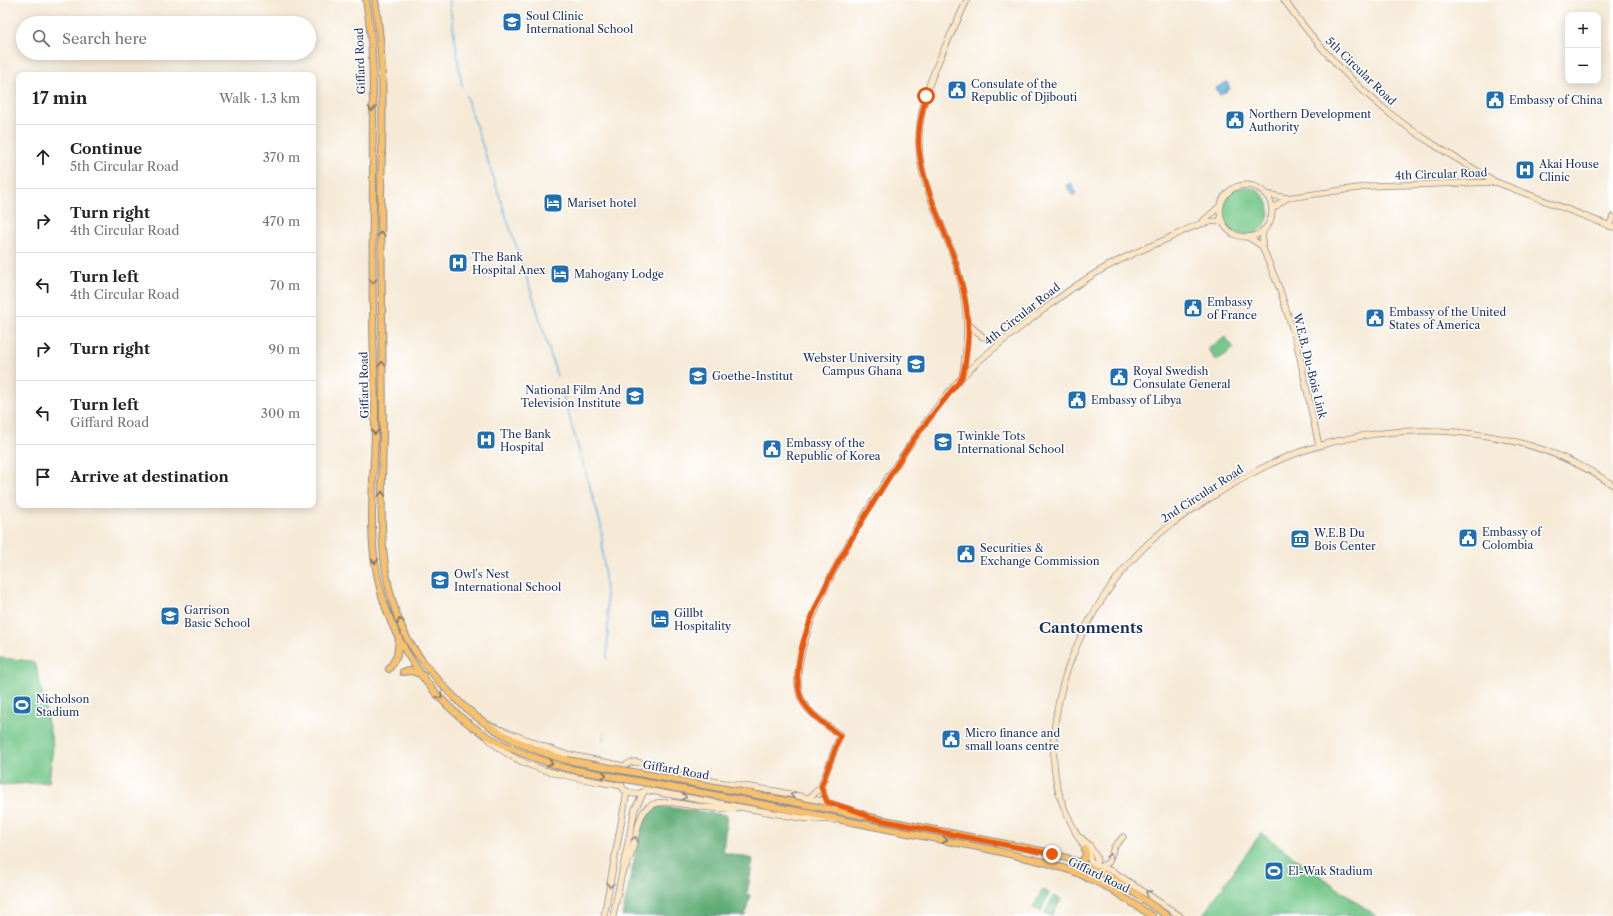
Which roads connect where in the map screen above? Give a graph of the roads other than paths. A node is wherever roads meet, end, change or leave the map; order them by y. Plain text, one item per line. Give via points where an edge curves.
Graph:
1 (366, 0) edge
2 (375, 0) edge
3 (967, 0) edge
4 (1284, 0) edge
5 (1496, 182) junction
6 (1265, 194) junction
7 (1287, 198) junction
8 (1221, 205) junction
9 (1272, 209) junction
10 (1613, 217) edge
11 (1222, 221) junction
12 (1197, 225) junction
13 (1611, 226) edge
14 (1263, 230) junction
15 (1248, 236) junction
16 (1262, 246) junction
17 (968, 324) junction
18 (1000, 342) junction
19 (962, 377) junction
20 (1319, 446) junction
21 (1613, 485) edge
22 (399, 639) junction
23 (389, 669) dead end
24 (403, 672) dead end
25 (423, 675) junction
26 (484, 724) junction
27 (483, 733) junction
28 (624, 766) junction
29 (650, 771) junction
30 (622, 786) junction
31 (821, 787) junction
32 (646, 790) junction
33 (627, 791) junction
34 (809, 798) junction
35 (827, 802) junction
36 (742, 807) junction
37 (870, 818) junction
38 (846, 821) junction
39 (1075, 832) junction
40 (1123, 837) dead end
41 (1085, 849) junction
42 (1081, 863) junction
43 (1092, 868) junction
44 (621, 874) junction
45 (1088, 879) junction
46 (604, 916) edge
47 (613, 916) edge
48 (1152, 916) edge
49 (1167, 916) edge
50 (1180, 916) edge

1 -> 22 main road, Giffard Road via 371,47 372,114 375,424 373,542 377,574
26 -> 2 main road, Giffard Road via 448,692 418,655 406,636 385,573 381,540 382,113 380,40
3 - 17 street via 931,80 921,118 919,141 926,180 955,261
4 - 5 street, 5th Circular Road via 1318,44 1376,102 1436,146
5 - 7 street, 4th Circular Road via 1372,186
5 - 13 street, 4th Circular Road
6 - 7 street, 4th Circular Road
6 - 8 street via 1252,186 1244,185 1227,193
6 - 9 street
7 - 9 street, 4th Circular Road
8 - 11 street
8 - 12 street, 4th Circular Road
9 - 14 street via 1268,224
10 - 13 street
11 - 12 street, 4th Circular Road
11 - 15 street via 1232,233
12 - 18 street, 4th Circular Road via 1092,275
14 - 15 street
14 - 16 street, W.E.B. Du-Bois Link
15 - 16 street
16 - 20 street, W.E.B. Du-Bois Link via 1280,290 1297,344
17 - 18 street via 983,337
17 - 19 street
18 - 19 street, 4th Circular Road
19 - 31 street, 4th Circular Road via 911,442 860,524 830,579 803,643 797,679 800,697 813,713 840,736
20 - 21 street, 2nd Circular Road via 1394,432 1439,431 1489,437 1532,446 1582,467
20 - 39 street, 2nd Circular Road via 1257,470 1168,526 1137,556 1088,620 1064,682 1054,728 1059,794
22 - 23 main road via 396,656
22 - 25 main road, Giffard Road
24 - 25 main road via 411,671
25 -> 27 main road, Giffard Road via 458,714
26 - 28 street, Giffard Road via 495,726 561,753
26 - 37 main road, Giffard Road, bridge via 545,754 567,760
27 - 30 street, Giffard Road via 501,750 548,772
27 -> 38 main road, Giffard Road, bridge via 515,750 565,768
28 - 29 street via 636,762 644,764
28 - 30 street via 619,776
29 - 32 street via 651,781
34 -> 29 street, Giffard Road
30 - 33 street
31 - 34 street
31 - 35 street
32 - 33 street via 637,793
32 -> 36 street, Giffard Road
32 - 44 street via 635,809
33 -> 46 street
34 - 35 street, Giffard Road
35 - 37 street, Giffard Road via 860,812
36 - 38 street, Giffard Road via 801,818
44 -> 36 street via 630,858 641,817 651,805 666,802 718,809
37 - 42 main road, Giffard Road via 1013,845
38 -> 45 main road, Giffard Road via 1037,860 1059,866
39 - 41 street, 2nd Circular Road
39 - 43 street via 1089,845 1097,858 1096,865
43 -> 40 street via 1105,866 1114,847
41 - 42 main road via 1086,855
41 - 43 street, 2nd Circular Road
42 - 43 main road, Giffard Road
43 - 45 street
43 - 49 main road, Giffard Road via 1115,879
50 -> 43 street, Giffard Road via 1114,872
44 - 47 street
45 - 48 main road, Giffard Road via 1111,889

